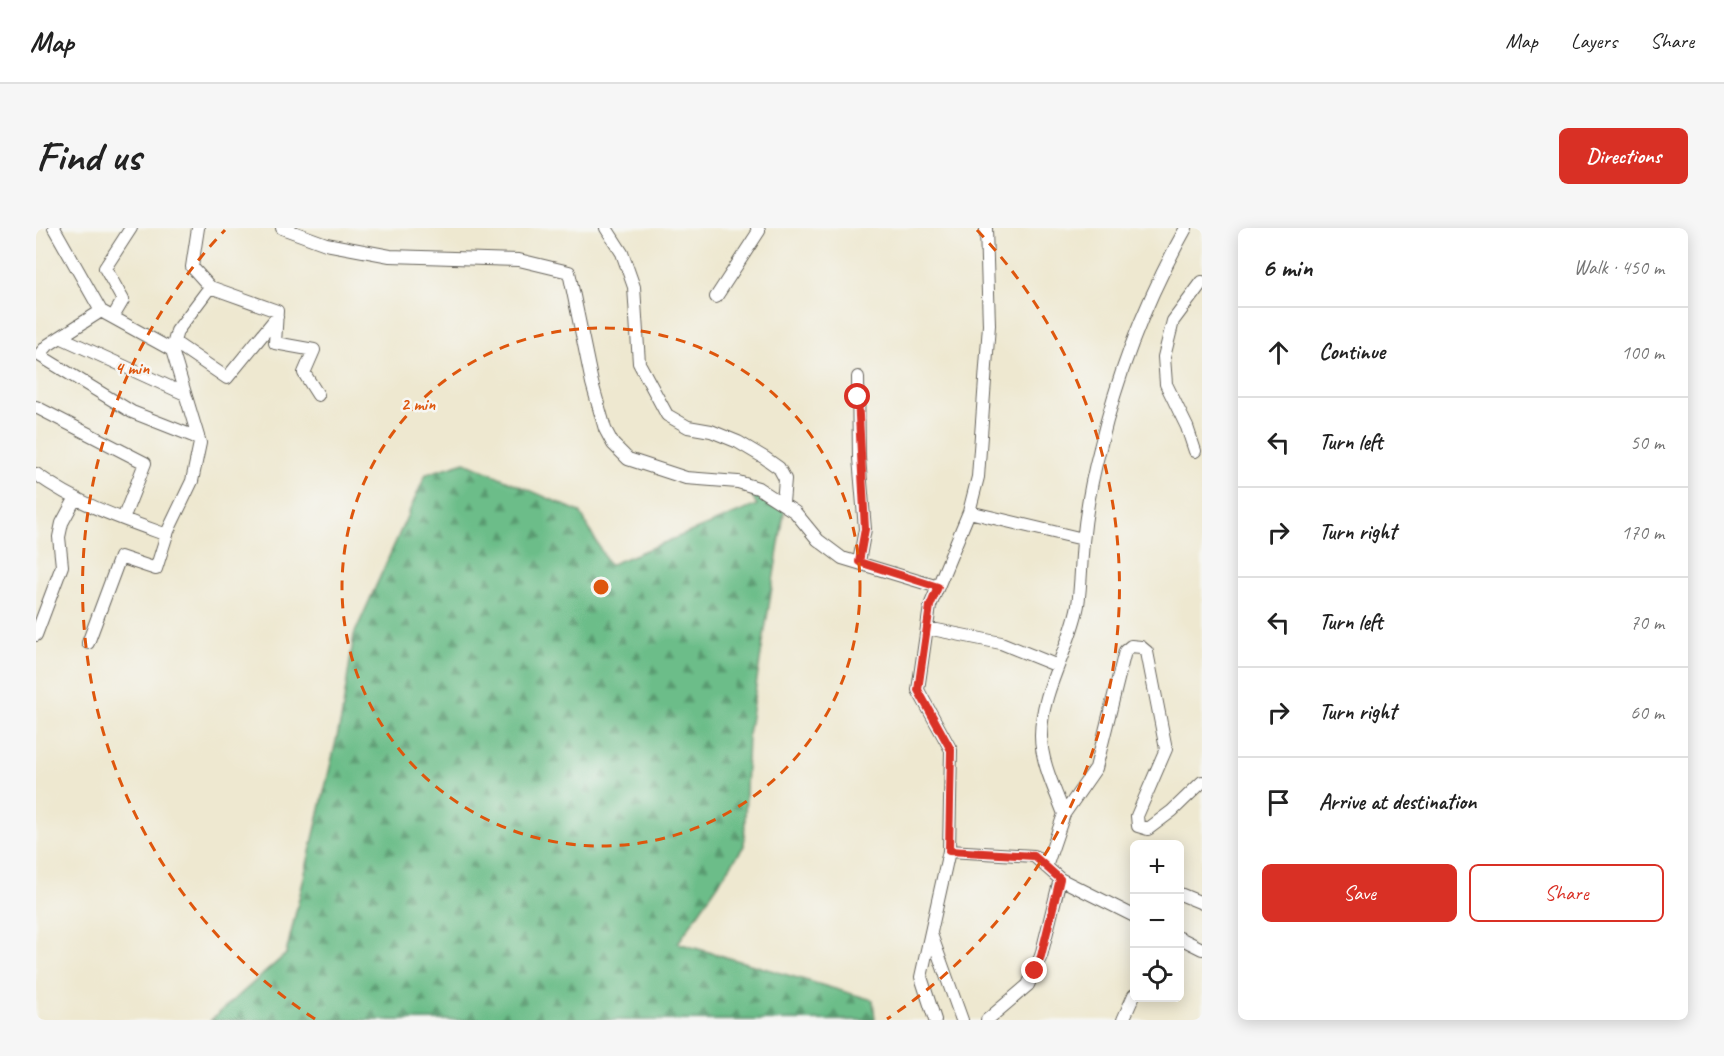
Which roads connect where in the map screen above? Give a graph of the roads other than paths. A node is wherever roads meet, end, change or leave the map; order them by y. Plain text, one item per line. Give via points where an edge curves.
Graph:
1 (54, 228) edge
2 (131, 228) edge
3 (198, 228) edge
4 (282, 228) edge
5 (606, 228) edge
6 (757, 228) edge
7 (986, 228) edge
8 (1185, 228) edge
9 (1202, 282) edge
10 (210, 287) junction
11 (716, 297) dead end
12 (101, 310) junction
13 (112, 317) junction
14 (277, 317) junction
15 (60, 337) junction
16 (173, 346) junction
17 (858, 377) dead end
18 (185, 394) junction
19 (318, 395) dead end
20 (36, 407) edge
21 (198, 438) junction
22 (1195, 451) dead end
23 (36, 474) edge
24 (75, 499) junction
25 (783, 503) junction
26 (969, 512) junction
27 (123, 519) junction
28 (167, 535) junction
29 (1083, 539) junction
30 (859, 562) junction
31 (938, 587) junction
32 (927, 628) junction
33 (36, 635) edge
34 (88, 643) dead end
35 (1058, 666) junction
36 (1202, 782) edge
37 (1064, 814) junction
38 (949, 851) junction
39 (1046, 867) junction
40 (1060, 879) junction
41 (1184, 896) edge
42 (1202, 903) edge
43 (1130, 914) edge
44 (931, 933) junction
45 (1184, 940) edge
46 (1202, 949) edge
47 (1131, 1002) edge
48 (998, 1010) junction
49 (935, 1020) edge
50 (962, 1020) edge
51 (987, 1020) edge
52 (1008, 1020) edge
53 (1123, 1020) edge

1 - 12 street
2 - 13 street via 105,268 123,300
3 - 10 street via 192,267
4 - 25 street via 326,244 390,256 519,260 569,272 592,383 613,444 628,459 657,470 686,478 748,485
5 - 25 street via 622,253 634,287 639,363 667,415 688,427 738,442 779,468 785,479
6 - 11 street via 759,231
7 - 26 street via 989,325 985,405 978,477
8 - 29 street via 1161,274 1125,364 1100,448
9 - 22 street via 1173,321 1164,357 1166,384
10 - 14 street via 277,311
10 - 16 street via 177,331
12 - 13 street
12 - 15 street
13 - 16 street
14 - 16 street via 227,378
14 - 19 street via 276,344 314,350 304,373
15 - 18 street
15 - 21 street via 39,355 132,412
16 - 18 street
17 - 30 street via 865,529
18 - 21 street
20 - 27 street via 145,463
21 - 28 street via 192,481
23 - 24 street
24 - 27 street
24 - 33 street via 59,537 62,566
25 - 30 street via 842,558
26 - 29 street
26 - 31 street
27 - 28 street
28 - 34 street via 156,569 120,557
29 - 35 street via 1077,606
30 - 31 street
31 - 32 street
32 - 35 street via 1001,643
32 - 38 street via 918,690 951,750
35 - 37 street via 1046,698 1041,737 1050,779
36 - 37 street via 1148,829 1138,826 1137,816 1166,749 1147,652 1131,646 1125,651 1096,768
37 - 39 street
38 - 39 street via 1034,856
38 - 44 street
39 - 40 street
40 - 43 street
40 - 48 street via 1041,956 1028,985
41 - 42 street
44 - 49 street via 921,977
44 - 50 street
45 - 46 street
47 - 53 street
48 - 51 street
48 - 52 street

